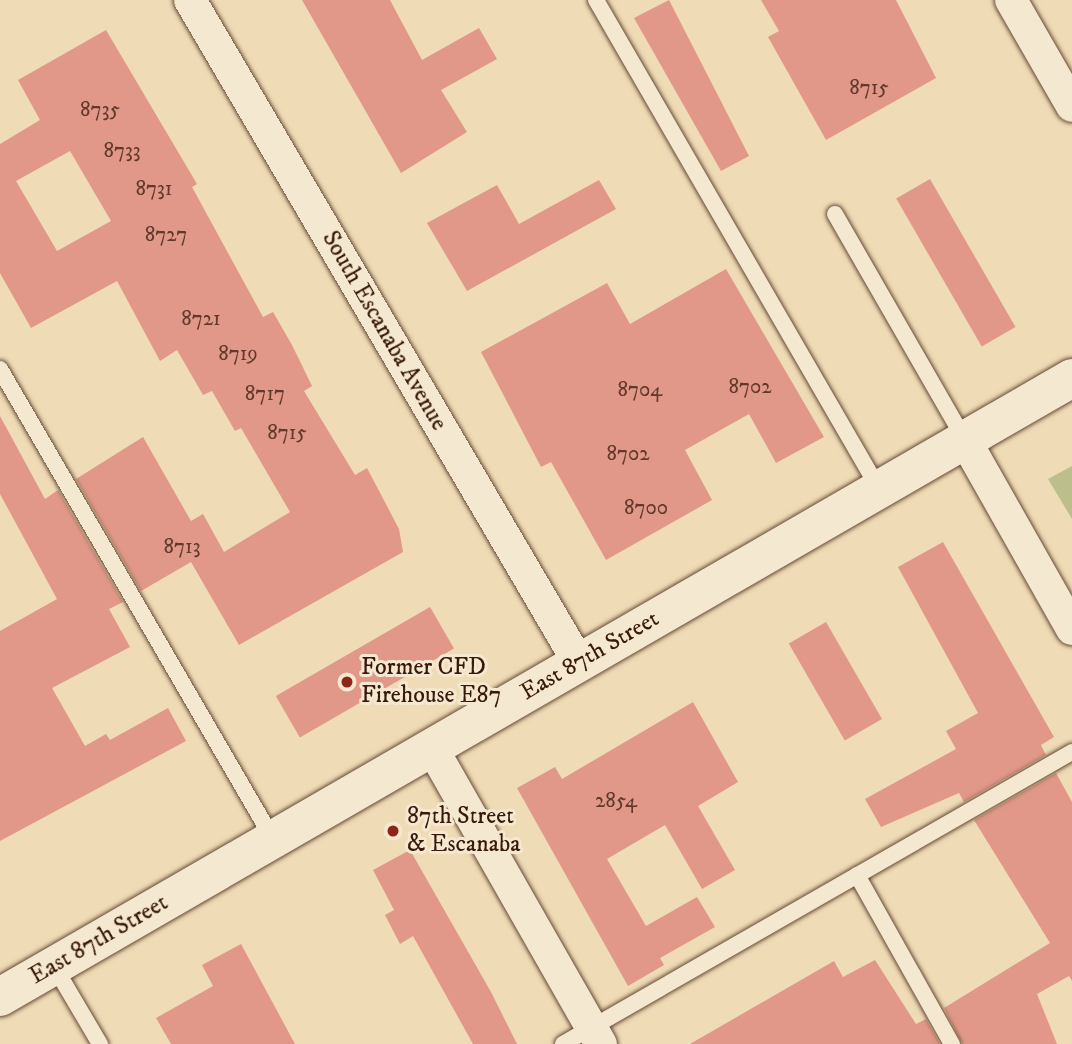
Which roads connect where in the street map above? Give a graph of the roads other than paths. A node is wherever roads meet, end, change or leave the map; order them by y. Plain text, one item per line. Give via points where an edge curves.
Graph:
1 (190, 0) edge
2 (596, 0) edge
3 (1011, 0) edge
4 (1072, 106) edge
5 (835, 214) dead end
6 (0, 369) edge
7 (1072, 378) edge
8 (965, 440) junction
9 (879, 489) junction
10 (1072, 629) edge
11 (579, 663) junction
12 (432, 748) junction
13 (1072, 752) edge
14 (273, 839) junction
15 (857, 876) junction
16 (54, 966) junction
17 (0, 998) edge
18 (596, 1036) edge
19 (100, 1044) edge
20 (563, 1044) edge
21 (952, 1044) edge

1 - 11 street, South Escanaba Avenue
2 - 9 lane
3 - 4 street
5 - 8 lane
6 - 14 lane
7 - 8 main road, East 87th Street
8 - 9 main road, East 87th Street
8 - 10 street
9 - 11 main road, East 87th Street
11 - 12 main road, East 87th Street
12 - 14 main road, East 87th Street
12 - 18 street
13 - 15 lane
14 - 16 main road, East 87th Street
15 - 18 lane
15 - 21 lane
16 - 17 main road, East 87th Street
16 - 19 lane
18 - 20 lane

